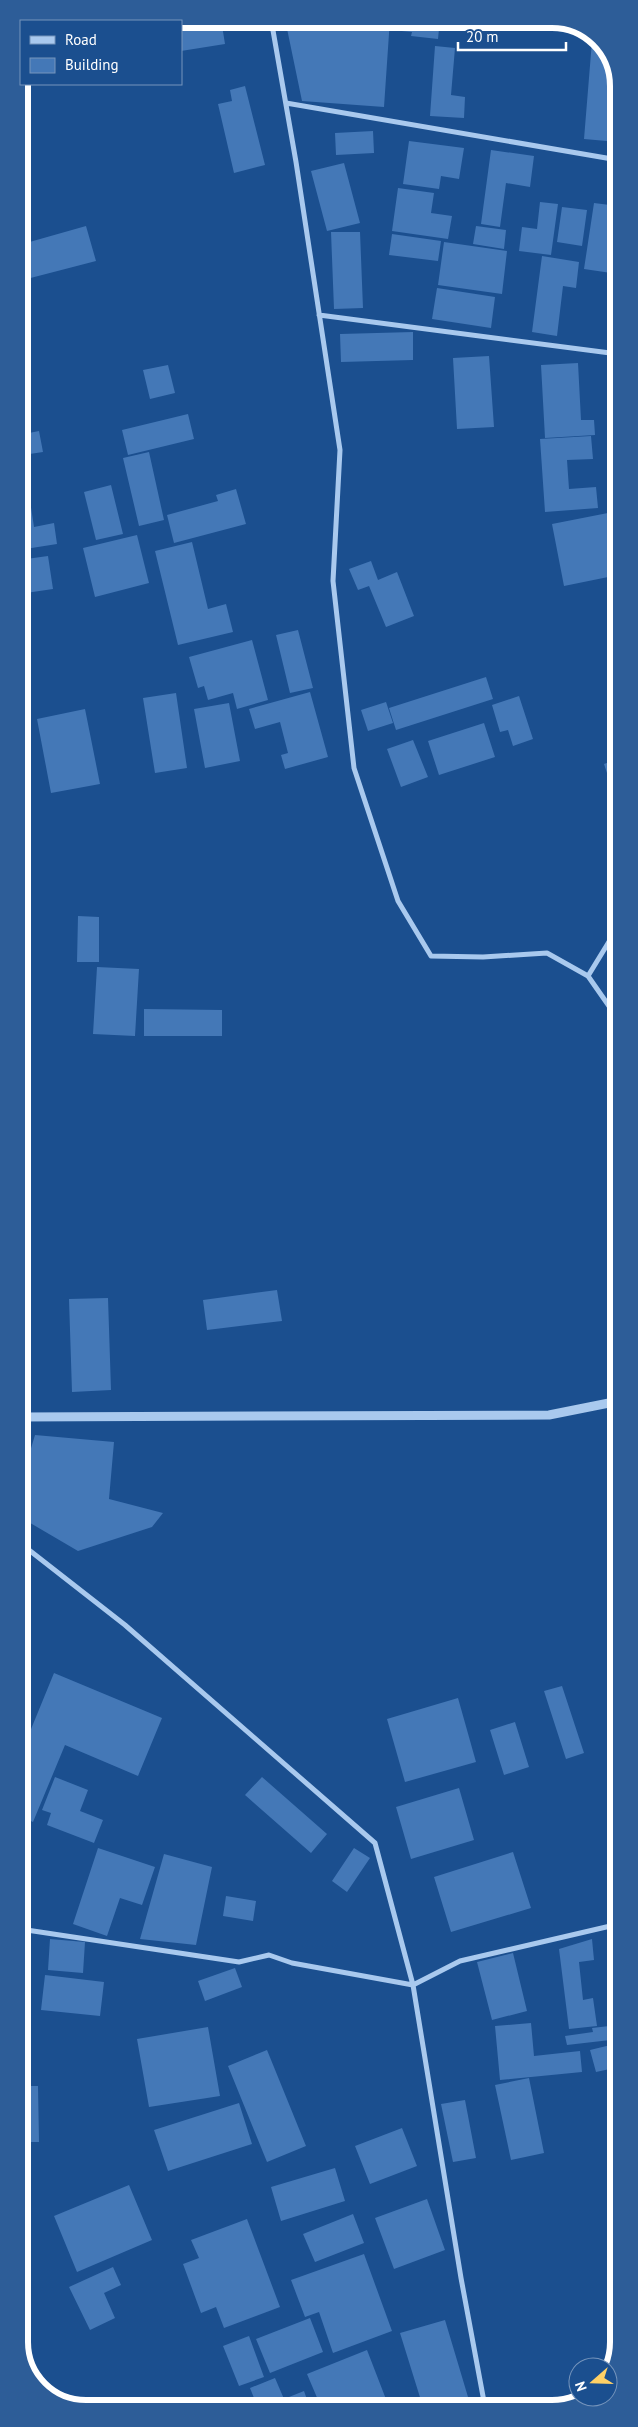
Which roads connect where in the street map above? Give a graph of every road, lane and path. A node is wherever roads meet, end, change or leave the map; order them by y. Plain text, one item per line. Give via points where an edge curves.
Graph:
1 (272, 28) edge
2 (286, 103) junction
3 (610, 159) edge
4 (319, 315) junction
5 (610, 353) edge
6 (610, 940) edge
7 (588, 976) junction
8 (610, 1008) edge
9 (610, 1403) edge
10 (28, 1417) edge
11 (28, 1549) edge
12 (610, 1926) edge
13 (28, 1931) edge
14 (413, 1985) junction
15 (484, 2400) edge

1 - 2 street
2 - 3 street
2 - 4 street
4 - 5 street
4 - 7 street via 340,450 333,581 354,768 398,901 431,956 546,953
6 - 7 street
7 - 8 street
9 - 10 street via 549,1416
11 - 14 street via 126,1625 375,1843
12 - 14 street via 460,1961
13 - 14 street via 239,1962 269,1955 292,1963
14 - 15 street

